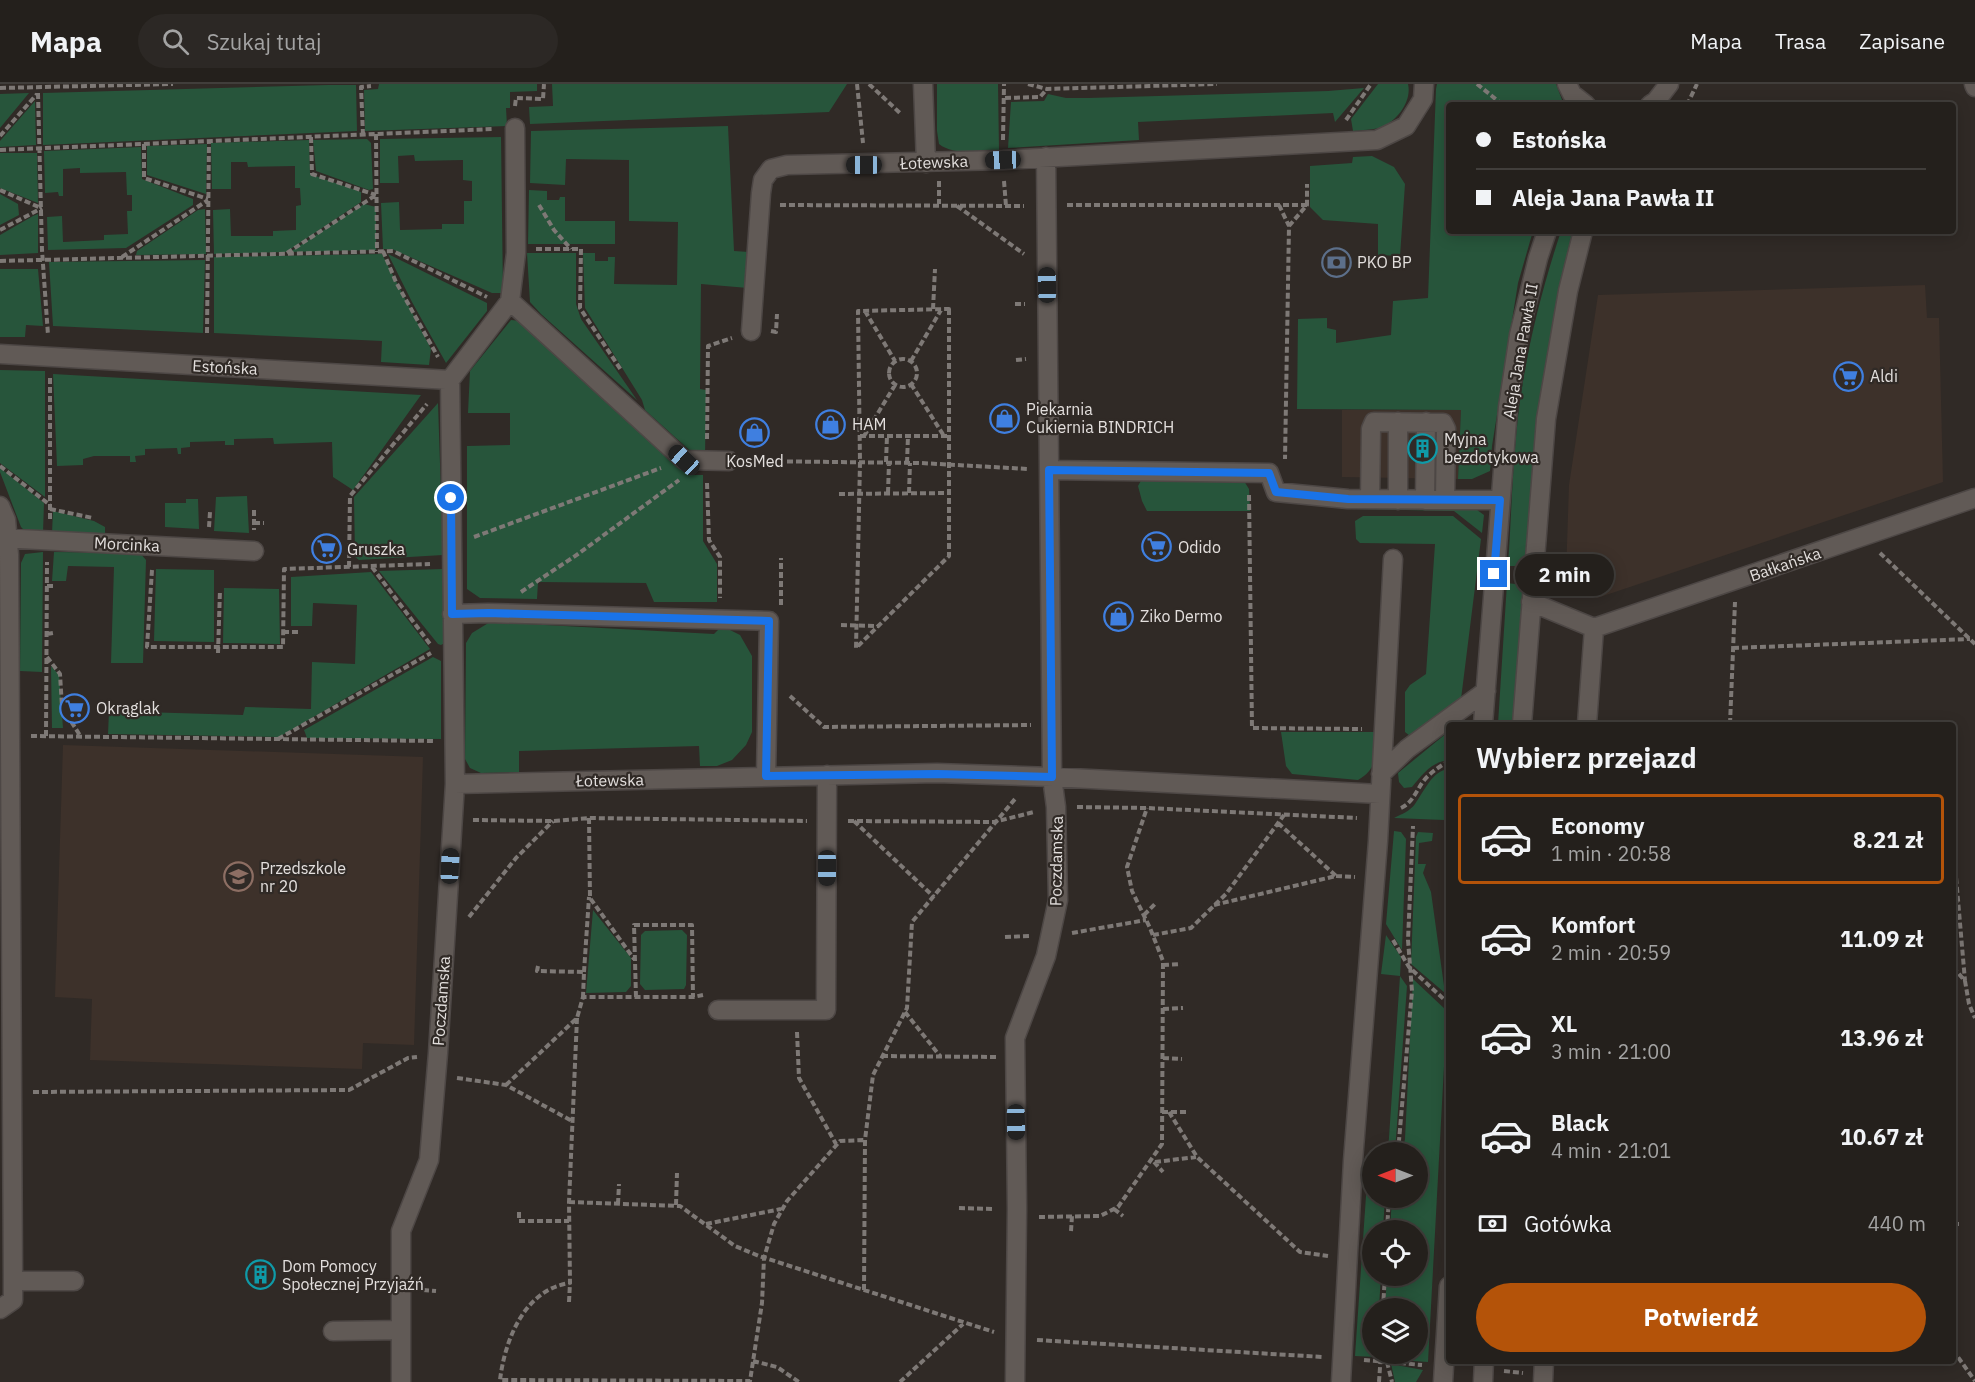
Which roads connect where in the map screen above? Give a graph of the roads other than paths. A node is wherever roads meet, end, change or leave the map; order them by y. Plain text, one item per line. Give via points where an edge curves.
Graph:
1 (923, 84) edge
2 (1424, 84) edge
3 (1567, 84) edge
4 (1669, 84) edge
5 (1582, 102) edge
6 (1654, 102) edge
7 (515, 128) road end
8 (1046, 157) junction
9 (926, 163) junction
10 (1546, 234) edge
11 (1582, 234) edge
12 (508, 303) junction
13 (751, 331) road end
14 (0, 354) edge
15 (450, 380) junction
16 (1398, 422) junction
17 (1426, 422) junction
18 (729, 461) road end
19 (1049, 470) junction
20 (1975, 498) edge
21 (1370, 499) junction
22 (1398, 500) junction
23 (1425, 500) junction
24 (1445, 500) junction
25 (1500, 500) junction
26 (0, 506) edge
27 (4, 538) edge
28 (254, 551) dead end
29 (1393, 559) dead end
30 (1531, 602) junction
31 (452, 614) junction
32 (1594, 628) junction
33 (1486, 691) junction
34 (1484, 722) edge
35 (1522, 722) edge
36 (1587, 722) edge
37 (1382, 774) junction
38 (827, 775) junction
39 (766, 776) junction
40 (1052, 777) junction
41 (455, 784) junction
42 (1379, 807) junction
43 (714, 1002) road end
44 (6, 1115) edge
45 (14, 1281) junction
46 (74, 1281) dead end
47 (0, 1309) edge
48 (333, 1330) dead end
49 (401, 1330) junction
50 (1446, 1334) edge
51 (1484, 1364) edge
52 (1544, 1364) edge
53 (401, 1382) edge
54 (1015, 1382) edge
55 (1341, 1382) edge
56 (1443, 1382) edge
57 (1483, 1382) edge
58 (1543, 1382) edge

1 - 9 street
2 - 8 street, Łotewska via 1423,99 1406,126 1377,140
3 - 5 street
4 - 6 street
7 - 12 street via 516,253
8 - 9 street, Łotewska
8 - 19 street
9 - 13 street, Łotewska via 787,165 771,169 763,180 761,193
10 - 25 street, Aleja Jana Pawła II via 1519,335
11 - 30 street via 1566,301 1546,419
12 - 15 street
12 - 18 street via 684,460
14 - 15 street, Estońska
15 - 31 street
16 - 17 street
16 - 21 street via 1374,422 1371,429
16 - 22 street
17 - 23 street
17 - 24 street via 1443,423 1446,429
19 - 21 street via 1269,473 1276,492
19 - 40 street
20 - 32 street, Bałkańska
21 - 22 street
22 - 23 street
23 - 24 street
24 - 25 street
25 - 33 street, Aleja Jana Pawła II
26 - 27 street via 6,520
27 - 28 street, Morcinka
27 - 44 street via 12,1092
29 - 37 street
30 - 32 street
30 - 35 street
31 - 39 street via 769,621
31 - 41 street, Poczdamska
32 - 36 street
33 - 34 street, Aleja Jana Pawła II
33 - 37 street via 1407,749
37 - 42 street
38 - 39 street, Łotewska
38 - 40 street, Łotewska
38 - 43 street via 826,1010
39 - 41 street, Łotewska
40 - 42 street
40 - 54 street, Poczdamska via 1058,900 1046,956 1015,1038 1023,1213
41 - 49 street, Poczdamska via 429,1160 401,1230
42 - 55 street
44 - 45 street
45 - 46 street
45 - 47 street via 14,1300
48 - 49 street
49 - 53 street, Poczdamska
50 - 56 street
51 - 57 street
52 - 58 street

